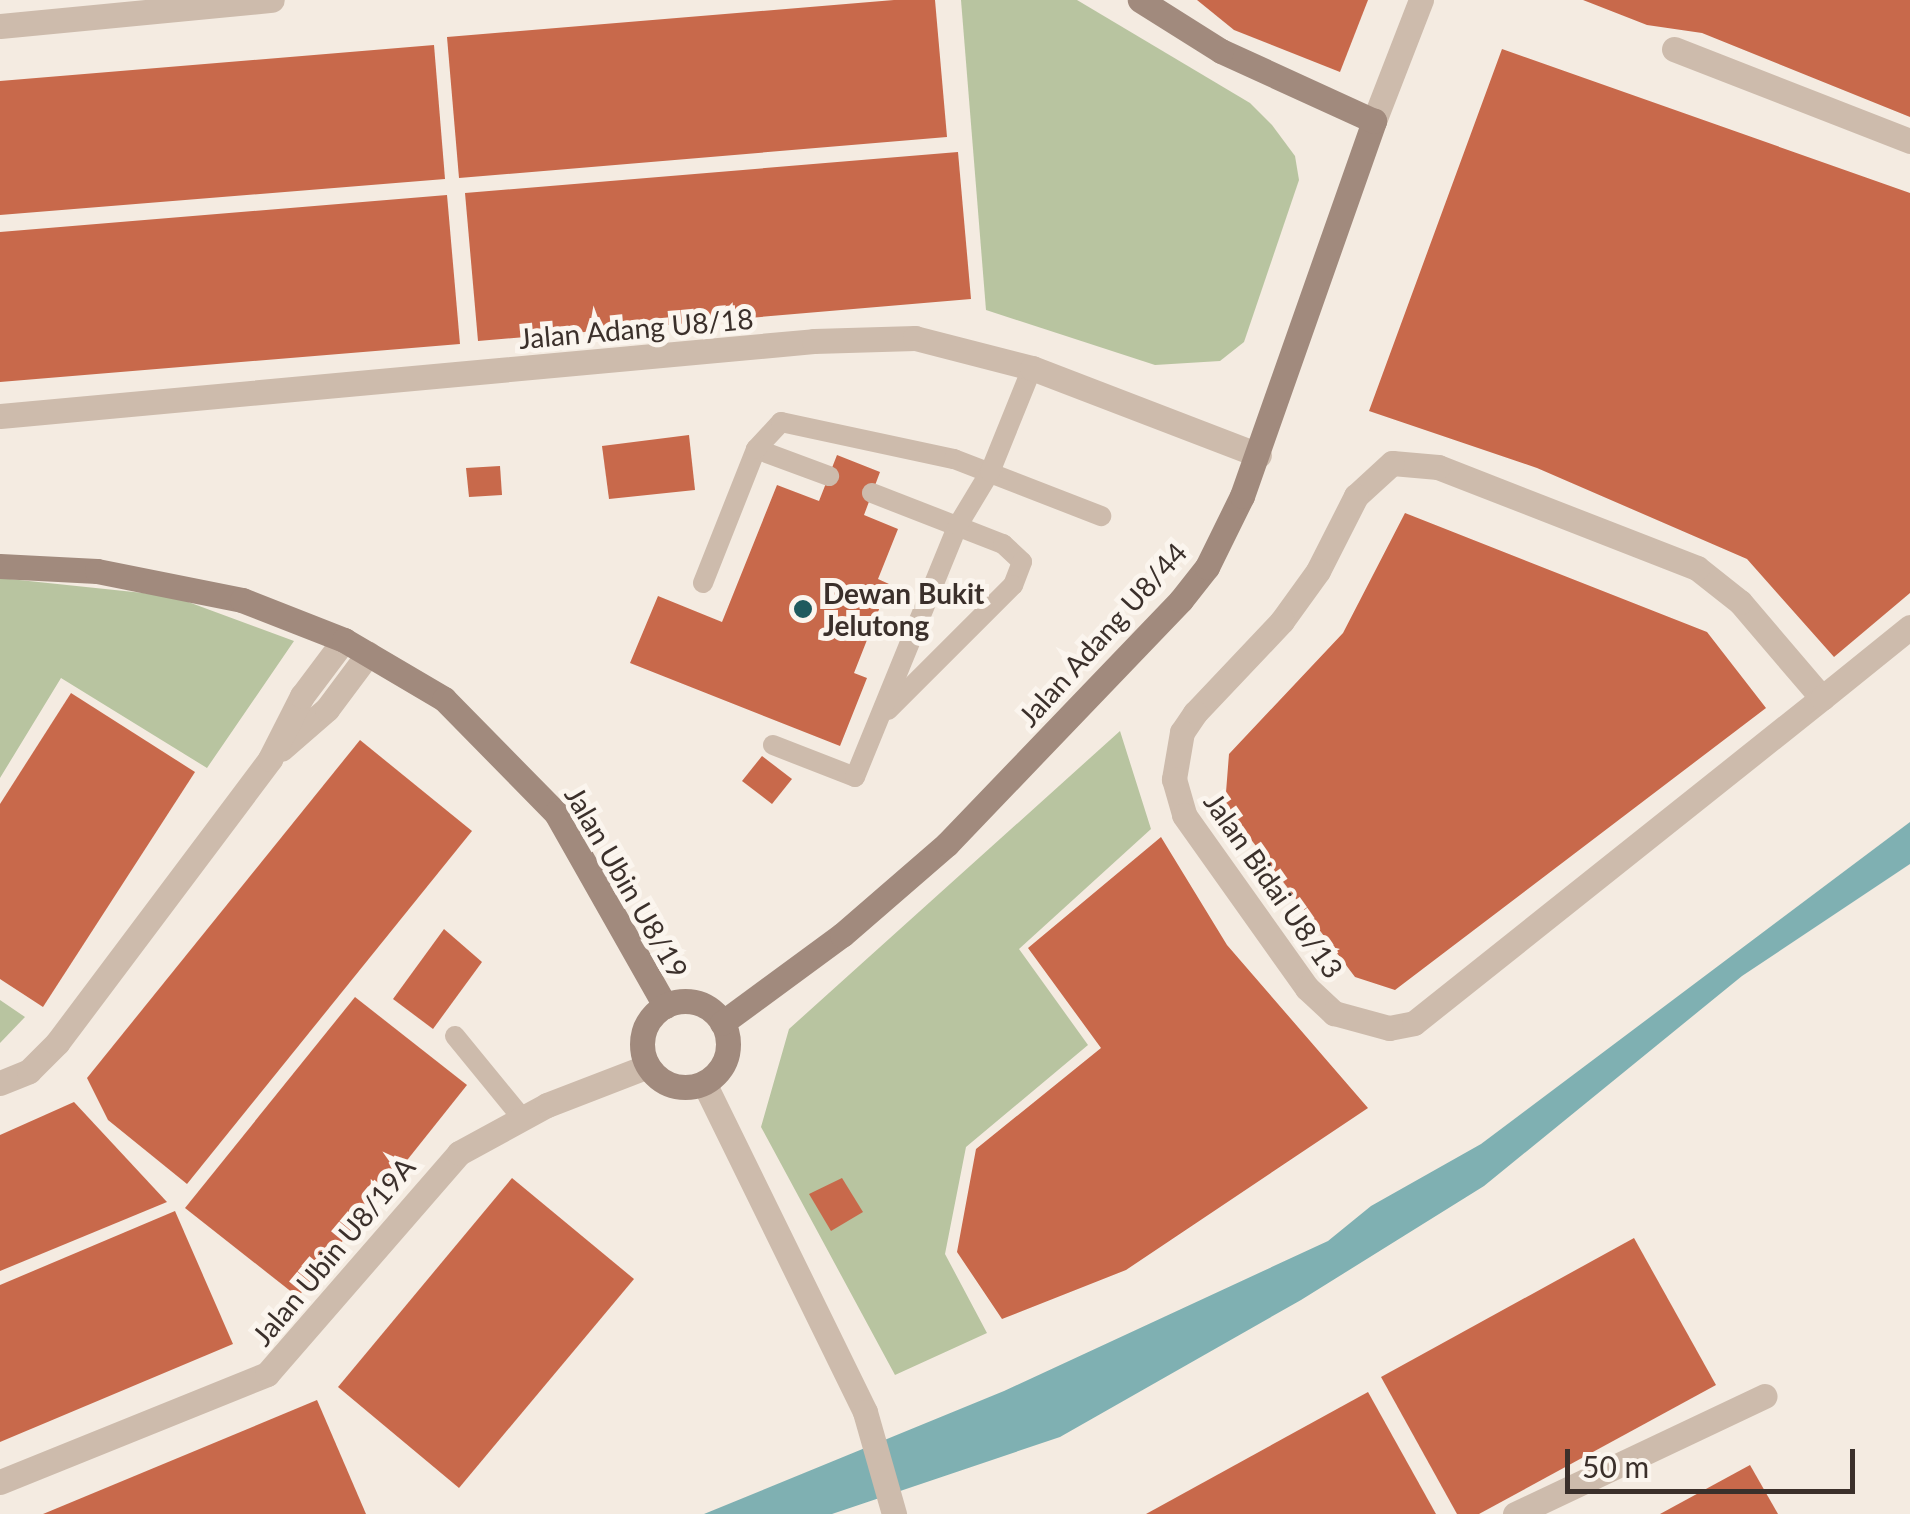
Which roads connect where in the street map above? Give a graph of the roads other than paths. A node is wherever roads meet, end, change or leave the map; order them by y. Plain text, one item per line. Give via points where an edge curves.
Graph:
1 (272, 0) edge
2 (1140, 0) edge
3 (1421, 0) edge
4 (0, 26) edge
5 (1674, 49) dead end
6 (1374, 121) junction
7 (1910, 140) edge
8 (1032, 368) junction
9 (0, 416) edge
10 (756, 449) junction
11 (1259, 456) junction
12 (990, 472) junction
13 (829, 476) dead end
14 (872, 493) dead end
15 (1101, 516) dead end
16 (958, 525) junction
17 (0, 566) edge
18 (703, 583) dead end
19 (1910, 628) edge
20 (344, 640) junction
21 (368, 654) junction
22 (1822, 698) junction
23 (879, 718) junction
24 (773, 745) dead end
25 (270, 759) junction
26 (665, 1006) junction
27 (722, 1022) junction
28 (455, 1036) dead end
29 (648, 1066) junction
30 (0, 1083) edge
31 (704, 1083) junction
32 (522, 1118) junction
33 (1765, 1396) dead end
34 (0, 1482) edge
35 (894, 1514) edge
36 (1515, 1514) edge

1 - 4 street
2 - 6 street via 1220,51
3 - 6 street, Jalan Adang U8/44
5 - 7 street
6 - 11 street, Jalan Adang U8/44
8 - 9 street, Jalan Adang U8/18 via 962,346 869,338
8 - 11 street, Jalan Adang U8/18
8 - 12 lane
10 - 12 lane via 781,422 900,444
10 - 13 lane
10 - 18 lane
11 - 27 street, Jalan Adang U8/44 via 1226,532 1181,600 946,844 842,936
12 - 15 lane
12 - 16 lane
14 - 16 lane
16 - 23 lane
16 - 23 lane via 1016,552 1021,572
17 - 20 street, Jalan Ubin U8/19 via 97,571 180,586 242,600
19 - 22 street, Jalan Bidai U8/13
20 - 21 street, Jalan Ubin U8/19
20 - 25 street via 302,696
21 - 25 street via 327,709
21 - 26 street, Jalan Ubin U8/19 via 444,699 532,782
22 - 22 street, Jalan Bidai U8/13 via 1740,602 1697,568 1438,467 1392,463 1356,496 1318,571 1282,621 1194,714 1182,732 1174,779 1184,814 1308,988 1334,1013 1389,1028 1414,1023
23 - 24 lane via 854,777
25 - 30 street via 46,1057
26 - 27 street via 697,1003
26 - 29 street via 643,1033
27 - 31 street via 728,1052
28 - 32 lane
29 - 31 street via 668,1084
29 - 32 street, Jalan Ubin U8/19A
31 - 35 street via 865,1412
32 - 34 street, Jalan Ubin U8/19A via 486,1135 438,1174 267,1374
33 - 36 street

